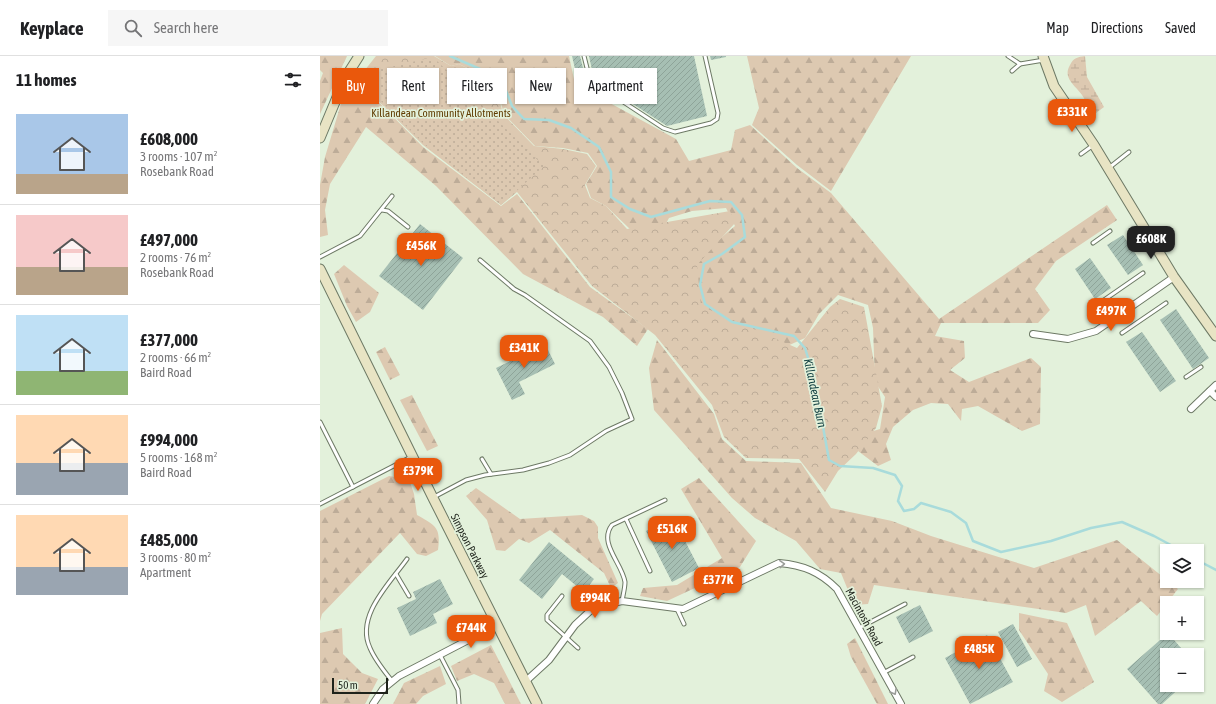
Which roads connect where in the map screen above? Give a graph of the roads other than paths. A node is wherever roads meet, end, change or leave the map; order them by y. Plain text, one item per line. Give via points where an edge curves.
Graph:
1 (359, 56) edge
2 (584, 56) edge
3 (705, 56) edge
4 (1008, 56) edge
5 (1043, 58) edge
6 (1020, 64) junction
7 (352, 68) edge
8 (1012, 71) dead end
9 (333, 104) edge
10 (320, 138) edge
11 (1094, 145) junction
12 (1129, 152) dead end
13 (1080, 154) dead end
14 (1108, 168) junction
15 (392, 196) dead end
16 (382, 210) junction
17 (408, 227) dead end
18 (1110, 230) dead end
19 (1093, 243) dead end
20 (320, 257) edge
21 (480, 260) dead end
22 (320, 268) edge
23 (1143, 273) dead end
24 (1174, 277) junction
25 (1104, 300) dead end
26 (1166, 303) dead end
27 (1122, 333) dead end
28 (1033, 334) dead end
29 (1216, 336) edge
30 (1201, 367) dead end
31 (1186, 377) dead end
32 (1216, 385) edge
33 (1210, 391) junction
34 (1216, 397) edge
35 (1191, 409) dead end
36 (320, 422) edge
37 (413, 457) junction
38 (482, 459) dead end
39 (491, 474) junction
40 (353, 487) junction
41 (433, 498) junction
42 (665, 500) dead end
43 (320, 504) edge
44 (626, 519) junction
45 (407, 559) dead end
46 (650, 571) dead end
47 (396, 574) junction
48 (409, 596) dead end
49 (562, 596) dead end
50 (622, 601) junction
51 (904, 604) dead end
52 (677, 609) junction
53 (684, 624) dead end
54 (497, 625) junction
55 (859, 628) junction
56 (566, 638) junction
57 (578, 648) dead end
58 (440, 655) junction
59 (913, 657) dead end
60 (884, 672) junction
61 (392, 681) junction
62 (526, 681) junction
63 (373, 704) edge
64 (459, 704) edge
65 (537, 704) edge
66 (901, 704) edge

1 - 7 main road
2 - 3 lane via 590,80 663,128 674,132 711,123 717,119 718,113
4 - 6 lane
5 - 6 lane
5 - 11 main road via 1054,86
6 - 8 lane
9 - 10 main road
11 - 13 lane
11 - 14 main road
12 - 14 lane
14 - 24 main road
15 - 16 lane
16 - 17 lane via 388,211
16 - 20 lane via 360,236
18 - 19 lane
21 - 39 lane via 514,289 590,341 609,367 632,419 606,431 570,455 523,470
22 - 37 main road, Simpson Parkway
23 - 25 lane
24 - 28 street via 1096,331 1068,339
24 - 29 main road
26 - 27 lane
30 - 31 lane
32 - 33 street
33 - 34 street
33 - 35 street
36 - 40 lane
37 - 40 lane
37 - 41 main road, Simpson Parkway
38 - 39 lane
39 - 41 lane via 466,480
40 - 43 lane
41 - 54 main road, Simpson Parkway
42 - 44 lane
44 - 46 lane
44 - 50 lane via 612,525 607,539 624,582
45 - 47 lane
47 - 48 lane
47 - 61 lane via 371,610 366,625 369,647
49 - 56 lane via 547,615 547,620
50 - 52 street
50 - 56 street via 590,611
51 - 55 lane
52 - 53 lane
52 -> 55 street, Macintosh Road via 683,609 779,564 795,564 826,577 837,589
54 - 58 street
54 - 62 main road, Simpson Parkway
55 - 60 street, Macintosh Road
56 - 57 lane
56 - 62 street via 549,660
58 - 61 street
58 - 64 lane via 458,690
59 - 60 lane
60 -> 66 street, Macintosh Road
61 - 63 street
62 - 65 main road, Simpson Parkway

